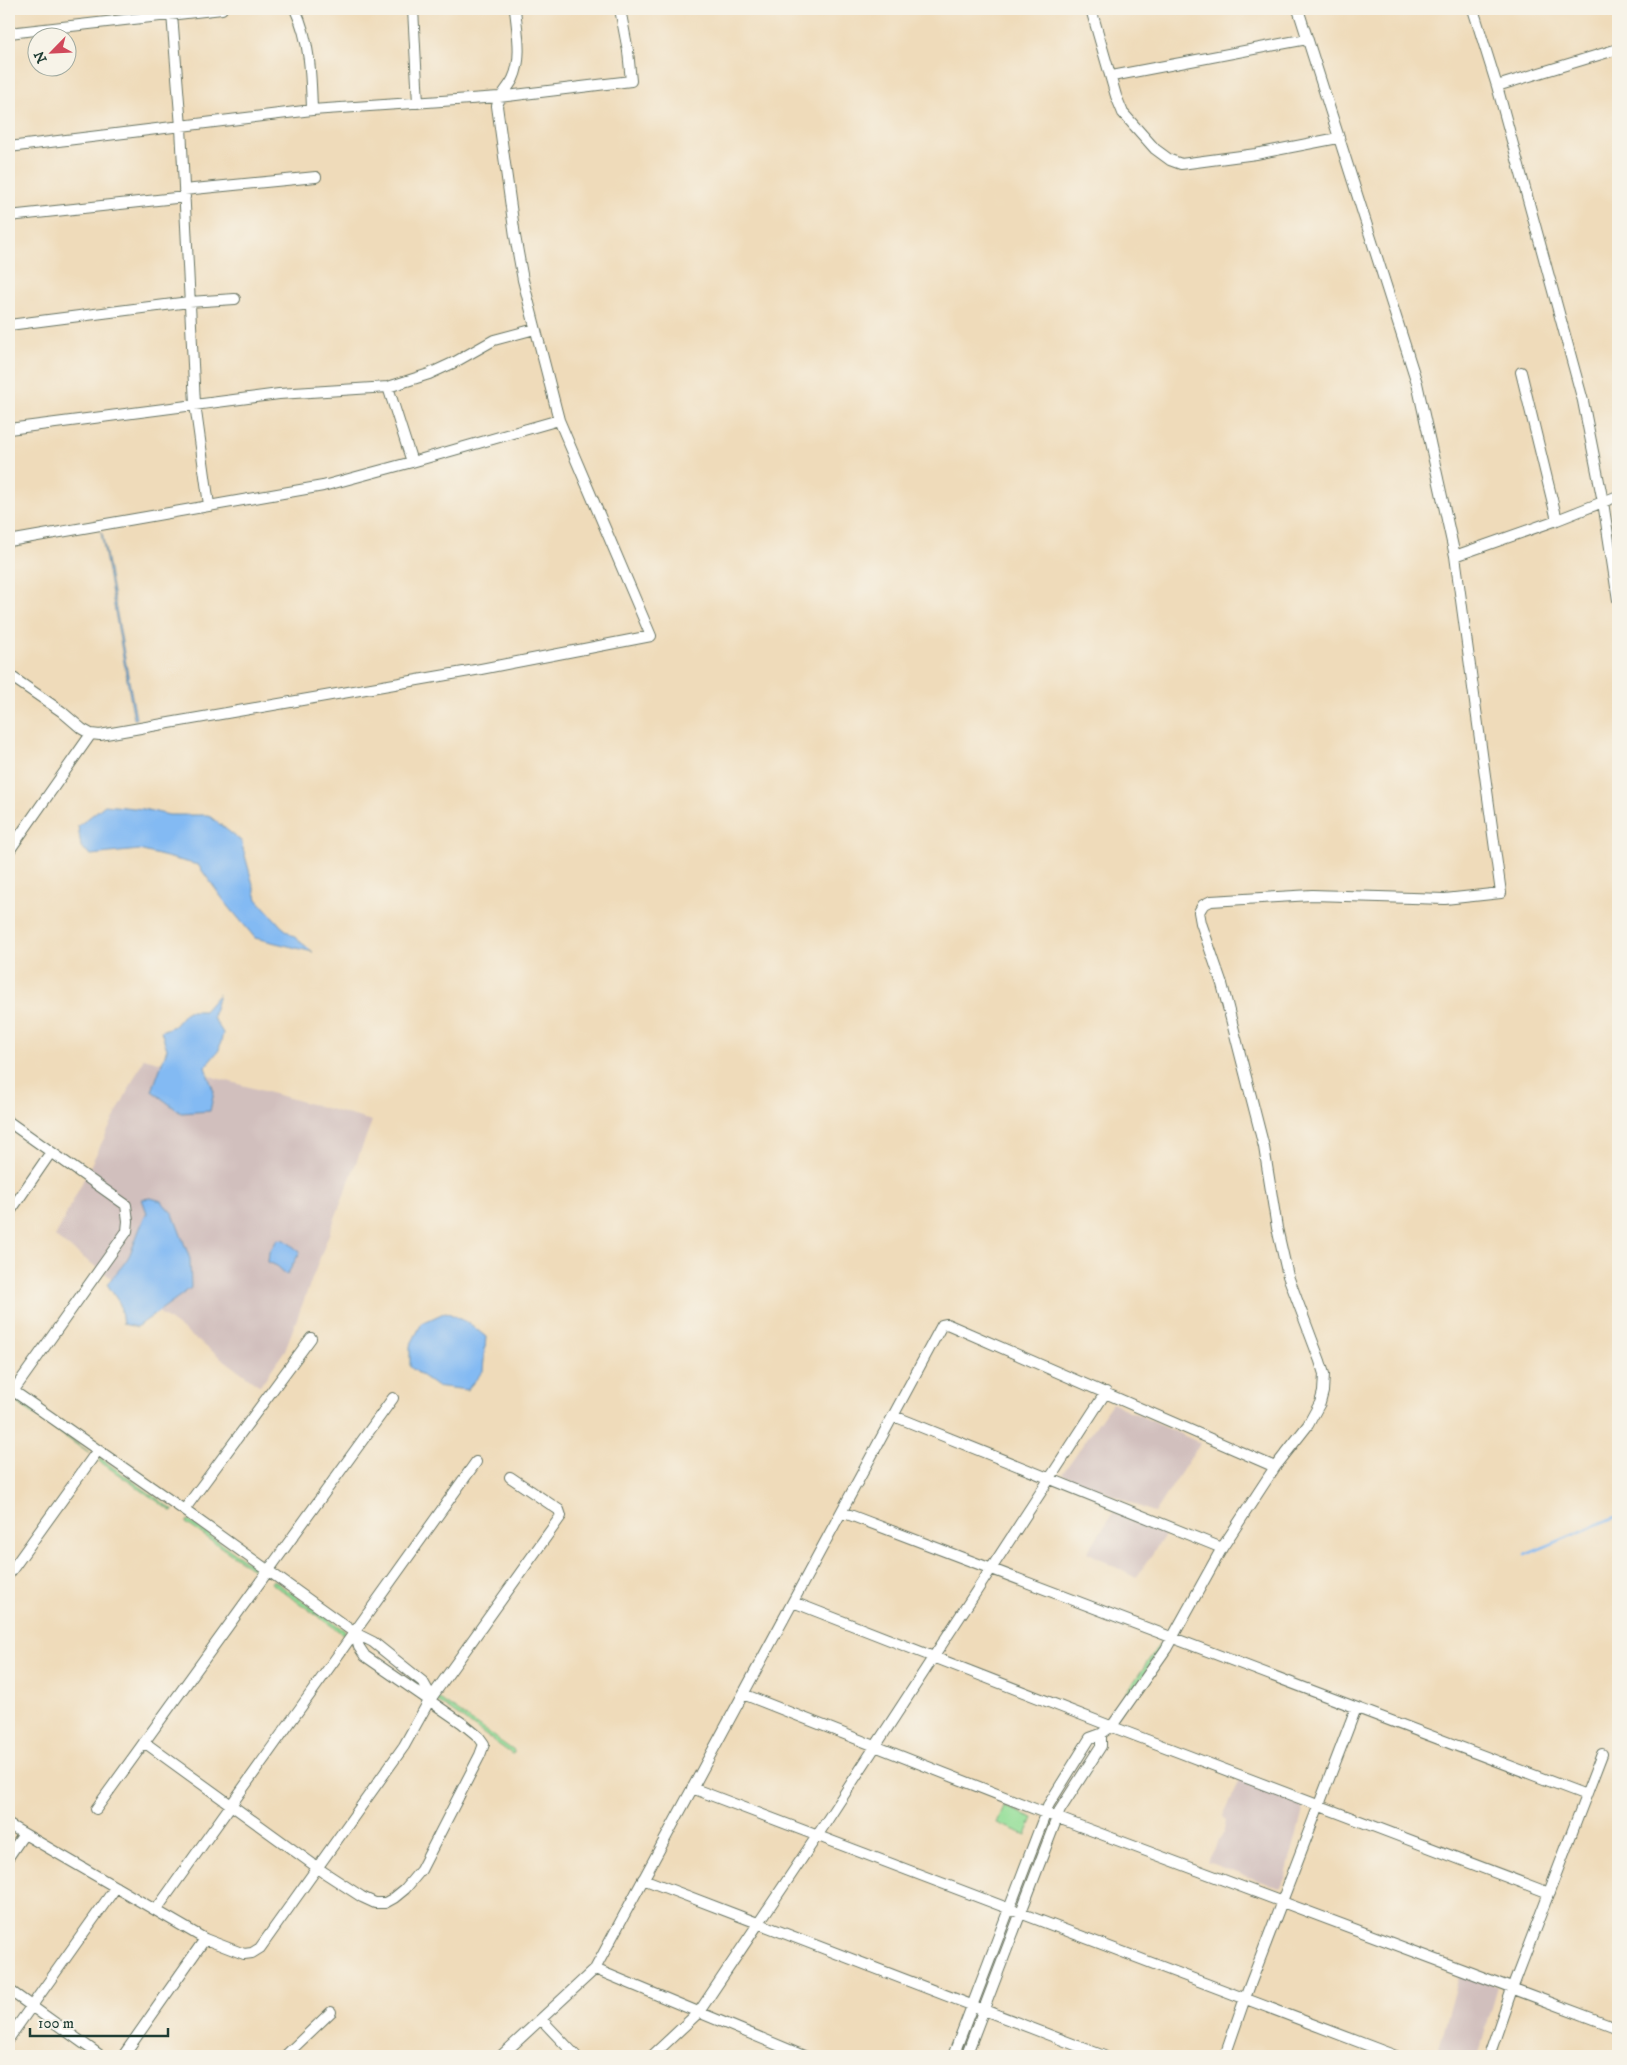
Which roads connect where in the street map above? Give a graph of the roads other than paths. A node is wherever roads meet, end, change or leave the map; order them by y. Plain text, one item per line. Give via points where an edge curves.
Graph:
1 (222, 9) edge
2 (295, 9) edge
3 (413, 9) edge
4 (514, 9) edge
5 (620, 9) edge
6 (1092, 9) edge
7 (1298, 9) edge
8 (1473, 9) edge
9 (172, 14) junction
10 (9, 33) edge
11 (1307, 39) junction
12 (1618, 49) edge
13 (1112, 76) junction
14 (1497, 86) junction
15 (499, 97) junction
16 (418, 103) junction
17 (312, 110) junction
18 (181, 127) junction
19 (1338, 138) junction
20 (9, 147) edge
21 (316, 177) dead end
22 (184, 194) junction
23 (9, 216) edge
24 (235, 299) dead end
25 (189, 302) junction
26 (9, 324) edge
27 (535, 329) junction
28 (1521, 372) dead end
29 (388, 387) junction
30 (195, 404) junction
31 (559, 420) junction
32 (9, 429) edge
33 (412, 462) junction
34 (1618, 496) edge
35 (1603, 502) junction
36 (209, 505) junction
37 (1557, 520) junction
38 (9, 541) edge
39 (1455, 556) junction
40 (1618, 600) edge
41 (9, 675) edge
42 (91, 734) junction
43 (9, 851) edge
44 (9, 1122) edge
45 (51, 1152) junction
46 (9, 1214) edge
47 (311, 1338) dead end
48 (10, 1392) edge
49 (1106, 1392) junction
50 (393, 1398) dead end
51 (894, 1416) junction
52 (98, 1450) junction
53 (476, 1462) dead end
54 (1275, 1467) junction
55 (510, 1477) dead end
56 (1049, 1479) junction
57 (184, 1510) junction
58 (842, 1512) junction
59 (1222, 1548) junction
60 (990, 1568) junction
61 (269, 1572) junction
62 (9, 1574) edge
63 (793, 1602) junction
64 (356, 1633) junction
65 (1174, 1637) junction
66 (933, 1656) junction
67 (743, 1694) junction
68 (429, 1701) junction
69 (1356, 1708) junction
70 (1112, 1726) junction
71 (1101, 1734) junction
72 (144, 1742) junction
73 (876, 1745) junction
74 (1602, 1754) dead end
75 (692, 1788) junction
76 (1586, 1795) junction
77 (232, 1805) junction
78 (1319, 1805) junction
79 (96, 1809) dead end
80 (1045, 1813) junction
81 (1057, 1817) junction
82 (9, 1825) edge
83 (24, 1834) junction
84 (817, 1836) junction
85 (9, 1856) edge
86 (316, 1867) junction
87 (643, 1879) junction
88 (116, 1887) junction
89 (1549, 1893) junction
90 (1282, 1902) junction
91 (156, 1910) junction
92 (1009, 1910) junction
93 (1020, 1914) junction
94 (759, 1924) junction
95 (205, 1939) junction
96 (595, 1969) junction
97 (1512, 1989) junction
98 (9, 1990) edge
99 (1245, 1998) junction
100 (31, 2006) junction
101 (972, 2006) junction
102 (983, 2010) junction
103 (331, 2012) dead end
104 (699, 2012) junction
105 (541, 2019) junction
106 (1618, 2028) edge
107 (9, 2038) edge
108 (101, 2056) edge
109 (123, 2056) edge
110 (285, 2056) edge
111 (501, 2056) edge
112 (576, 2056) edge
113 (652, 2056) edge
114 (804, 2056) edge
115 (953, 2056) edge
116 (966, 2056) edge
117 (1104, 2056) edge
118 (1225, 2056) edge
119 (1396, 2056) edge
120 (1489, 2056) edge

1 - 9 street
2 - 17 street via 310,61
3 - 16 street
4 - 15 street via 517,67
5 - 15 street via 631,81
6 - 13 street
7 - 11 street
8 - 14 street
9 - 10 street
9 - 18 street
11 - 13 street
11 - 19 street
12 - 14 street
13 - 19 street via 1123,113 1155,148 1181,164
14 - 35 street via 1583,401
15 - 16 street
15 - 27 street via 497,114 515,236
16 - 17 street
17 - 18 street
18 - 20 street
18 - 22 street
19 - 39 street via 1417,383
21 - 22 street
22 - 23 street
22 - 25 street
24 - 25 street
25 - 26 street
25 - 30 street
27 - 29 street via 494,340 438,370
27 - 31 street
28 - 37 street
29 - 30 street via 279,394
29 - 33 street
30 - 32 street
30 - 36 street
31 - 33 street
31 - 42 street via 650,636 482,669
33 - 36 street via 323,486
34 - 35 street
35 - 37 street
35 - 40 street
36 - 38 street
37 - 39 street
39 - 54 street via 1501,893 1445,899 1312,895 1211,901 1199,912 1222,984 1264,1147 1288,1276 1324,1374 1320,1403 1308,1425
41 - 42 street
42 - 43 street
44 - 45 street
45 - 46 street
45 - 48 street via 126,1206 127,1231
47 - 57 street
48 - 52 street
49 - 51 street via 947,1324 939,1330
49 - 54 street
49 - 56 street
50 - 61 street
51 - 56 street
51 - 58 street
52 - 57 street
52 - 62 street
53 - 64 street
54 - 59 street
55 - 68 street via 559,1510 561,1516
56 - 59 street
56 - 60 street
57 - 61 street
58 - 60 street
58 - 63 street
59 - 65 street
60 - 65 street
60 - 66 street
61 - 64 street
61 - 72 street
63 - 66 street
63 - 67 street
64 - 68 street via 365,1656
64 - 68 street via 373,1642 423,1682
64 - 77 street
65 - 69 street
65 - 70 street
66 - 70 street
66 - 73 street
67 - 73 street
67 - 75 street
68 - 86 street via 404,1746
68 - 86 street via 484,1744 421,1870 394,1898 385,1903 375,1903
69 - 76 street
69 - 78 street
70 - 71 street
70 - 78 street
71 - 80 street via 1090,1738
71 - 81 street via 1101,1746
72 - 77 street
72 - 79 street
73 - 80 street
73 - 84 street
74 - 76 street
75 - 84 street
75 - 87 street
76 - 89 street
77 - 86 street
77 - 91 street
78 - 89 street
78 - 90 street
80 - 81 street
80 - 92 street
81 - 90 street
81 - 93 street
82 - 83 street
83 - 85 street
83 - 88 street
84 - 92 street
84 - 94 street
86 - 95 street via 260,1948 244,1954
87 - 94 street
87 - 96 street
88 - 91 street
88 - 100 street
89 - 97 street
90 - 97 street
90 - 99 street
91 - 95 street
92 - 93 street
92 - 101 street
93 - 99 street
93 - 102 street
94 - 101 street
94 - 104 street
95 - 109 street
96 - 104 street
96 - 105 street
97 - 106 street
97 - 120 street
98 - 100 street
99 - 118 street
99 - 119 street
100 - 107 street
100 - 108 street
101 - 102 street
101 - 115 street
102 - 116 street
102 - 117 street
103 - 110 street
104 - 113 street
104 - 114 street
105 - 111 street
105 - 112 street

